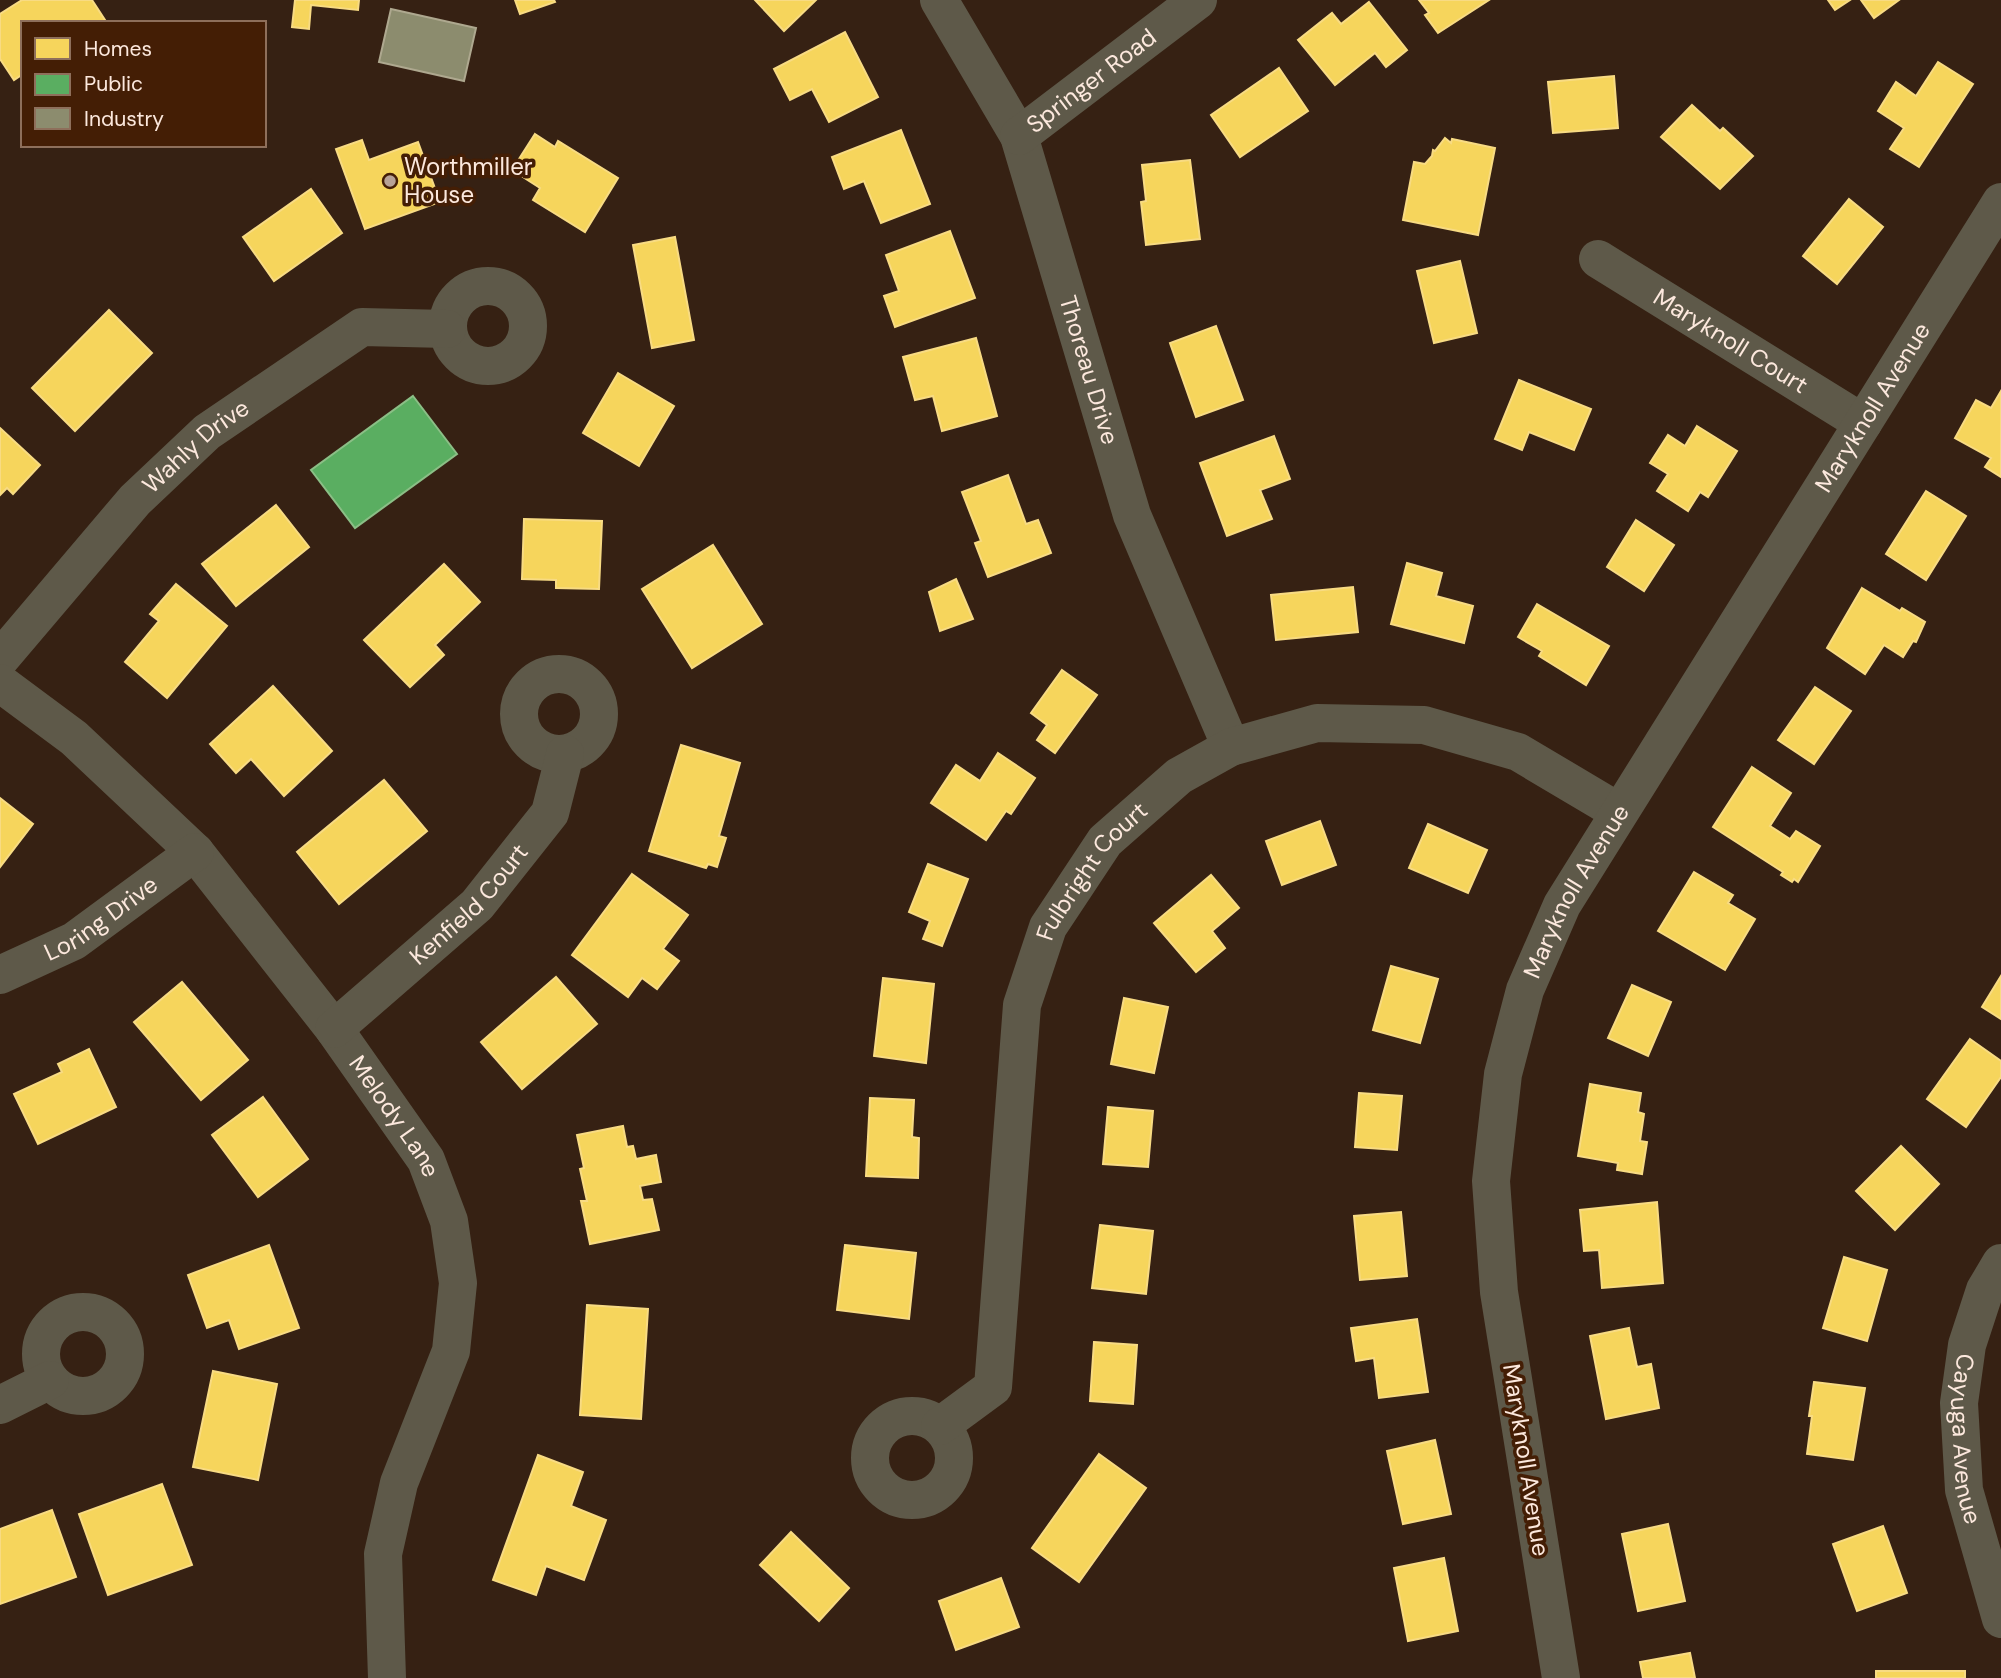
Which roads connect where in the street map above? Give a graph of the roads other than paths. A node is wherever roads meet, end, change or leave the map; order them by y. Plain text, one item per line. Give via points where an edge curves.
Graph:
1 (939, 0) edge
2 (1198, 0) edge
3 (1019, 136) junction
4 (2001, 202) edge
5 (1598, 259) dead end
6 (447, 329) dead end
7 (1863, 423) junction
8 (0, 659) edge
9 (0, 683) edge
10 (1231, 747) junction
11 (565, 754) dead end
12 (1619, 812) junction
13 (195, 852) junction
14 (0, 975) edge
15 (334, 1029) junction
16 (2001, 1263) edge
17 (50, 1380) dead end
18 (0, 1405) edge
19 (940, 1426) dead end
20 (2001, 1619) edge
21 (387, 1678) edge
22 (1561, 1678) edge

1 - 3 street, Thoreau Drive
2 - 3 street, Springer Road
3 - 10 street, Thoreau Drive via 1132,515
4 - 7 street, Maryknoll Avenue
5 - 7 street, Maryknoll Court
6 - 8 street, Wahly Drive via 362,327 208,432 135,499
7 - 12 street, Maryknoll Avenue
9 - 13 street, Melody Lane via 74,738
10 - 12 street, Fulbright Court via 1317,723 1424,725 1518,752
10 - 19 street, Fulbright Court via 1179,776 1105,841 1048,927 1022,1005 993,1387
11 - 15 street, Kenfield Court via 550,813 477,905
12 - 22 street, Maryknoll Avenue via 1562,905 1525,990 1503,1074 1491,1181 1499,1292
13 - 14 street, Loring Drive via 74,941
13 - 15 street, Melody Lane
15 - 21 street, Melody Lane via 426,1160 449,1221 458,1283 451,1350 398,1483 383,1554
16 - 20 street, Cayuga Avenue via 1985,1290 1967,1345 1959,1403 1965,1490
17 - 18 street

